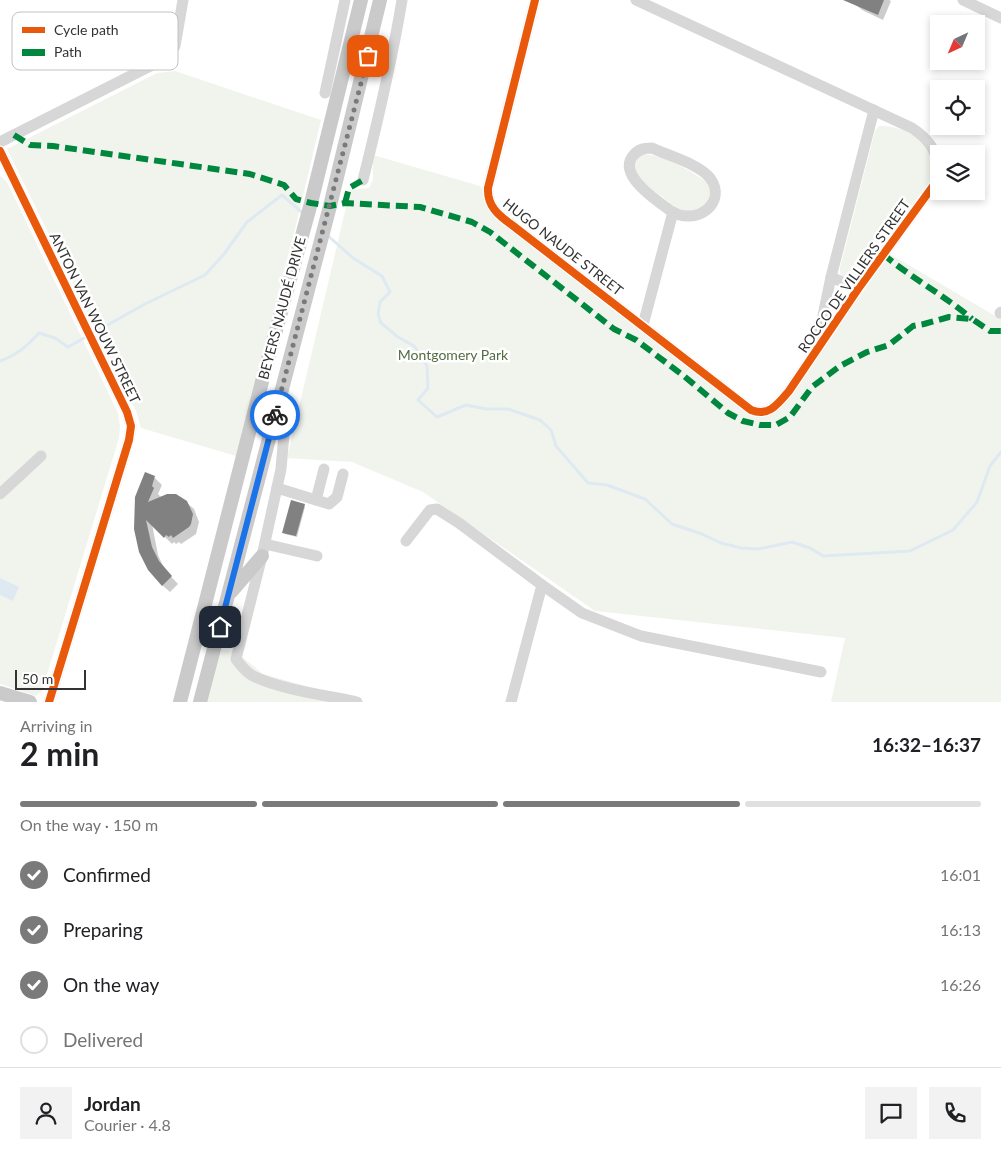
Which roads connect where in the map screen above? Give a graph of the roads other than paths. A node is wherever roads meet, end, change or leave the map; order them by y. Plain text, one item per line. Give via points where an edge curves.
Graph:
1 (183, 0) edge
2 (345, 0) edge
3 (362, 0) edge
4 (380, 0) edge
5 (402, 0) edge
6 (535, 0) edge
7 (636, 0) edge
8 (963, 0) edge
9 (1001, 18) edge
10 (178, 28) edge
11 (142, 70) edge
12 (325, 93) dead end
13 (874, 110) junction
14 (0, 142) edge
15 (931, 145) edge
16 (0, 151) edge
17 (363, 180) dead end
18 (930, 190) edge
19 (673, 212) junction
20 (831, 277) junction
21 (858, 289) junction
22 (643, 325) junction
23 (816, 350) junction
24 (789, 391) joint
25 (278, 404) junction
26 (41, 456) dead end
27 (242, 460) junction
28 (262, 466) junction
29 (324, 469) dead end
30 (342, 474) dead end
31 (276, 488) junction
32 (0, 494) edge
33 (316, 500) junction
34 (223, 531) junction
35 (244, 536) junction
36 (406, 540) dead end
37 (263, 550) junction
38 (317, 556) dead end
39 (542, 585) junction
40 (228, 594) junction
41 (821, 672) dead end
42 (0, 693) edge
43 (30, 702) edge
44 (49, 702) edge
45 (180, 702) edge
46 (200, 702) edge
47 (357, 702) edge
48 (511, 702) edge

1 - 10 street
2 - 12 street
3 - 27 main road, BEYERS NAUDÉ DRIVE
4 - 25 main road, BEYERS NAUDÉ DRIVE
5 - 17 street via 383,101
6 - 22 street, HUGO NAUDE STREET via 488,198 504,219
7 - 13 street
8 - 9 street
11 - 14 street
13 - 15 street via 912,128
13 - 20 street, ROCCO DE VILLIERS STREET
16 - 44 street, ANTON VAN WOUW STREET via 131,426
18 - 21 street, ROCCO DE VILLIERS STREET
19 - 19 street via 638,184 632,175 628,166 630,161 643,148 652,148 699,169 711,180 715,189 713,201 704,212 686,217
19 - 22 street
20 - 21 street, ROCCO DE VILLIERS STREET
20 - 23 street, ROCCO DE VILLIERS STREET
21 - 23 street, ROCCO DE VILLIERS STREET
22 - 24 street, HUGO NAUDE STREET via 751,410 767,411
23 - 24 street, ROCCO DE VILLIERS STREET
25 - 28 main road, BEYERS NAUDÉ DRIVE
25 - 31 street, BEYERS NAUDÉ DRIVE via 284,434
26 - 32 street
27 - 28 main road
27 - 34 main road, BEYERS NAUDÉ DRIVE
28 - 35 main road, BEYERS NAUDÉ DRIVE
29 - 33 street
30 - 33 street via 333,502
31 - 33 street
31 - 37 street, BEYERS NAUDÉ DRIVE
34 - 35 main road
34 - 45 main road, BEYERS NAUDÉ DRIVE
35 - 40 main road, BEYERS NAUDÉ DRIVE
36 - 39 street via 430,510 436,509
37 - 38 street
37 - 40 main road
37 - 47 street, BEYERS NAUDÉ DRIVE via 236,660 254,676
39 - 41 street via 582,612 641,636
39 - 48 street
40 - 46 main road, BEYERS NAUDÉ DRIVE
42 - 43 main road

